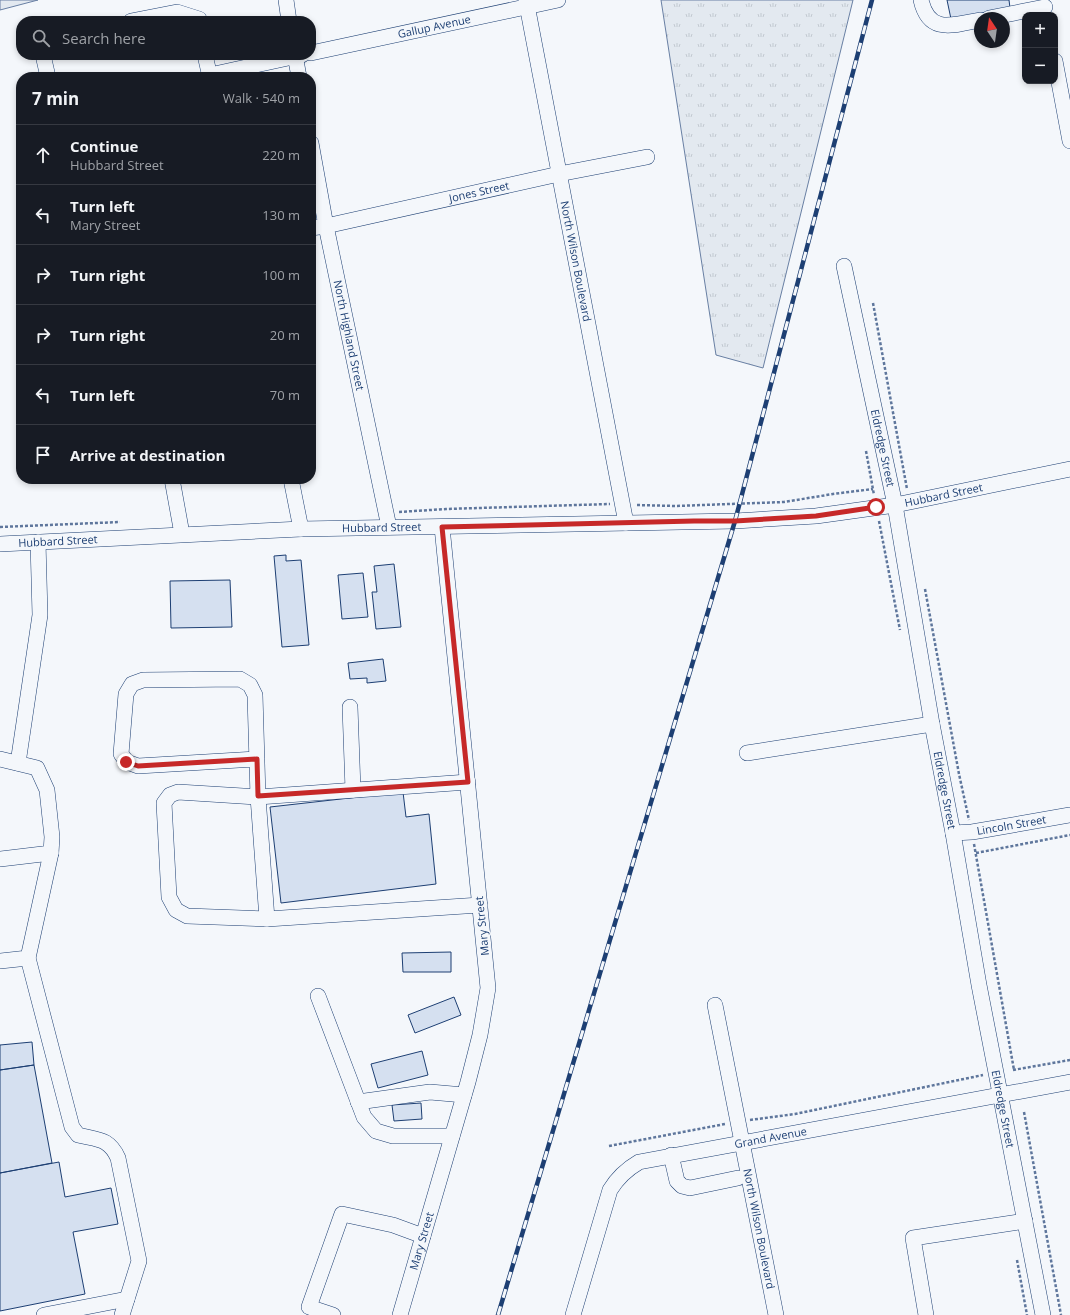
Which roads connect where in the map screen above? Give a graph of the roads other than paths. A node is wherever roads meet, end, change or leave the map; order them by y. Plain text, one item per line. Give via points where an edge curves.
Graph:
1 (286, 0) edge
2 (558, 0) edge
3 (921, 0) edge
4 (527, 3) edge
5 (1045, 7) edge
6 (1010, 14) edge
7 (157, 16) edge
8 (188, 16) edge
9 (288, 16) edge
10 (974, 21) edge
11 (316, 52) edge
12 (44, 60) edge
13 (206, 60) edge
14 (280, 60) edge
15 (297, 60) edge
16 (47, 72) edge
17 (209, 72) edge
18 (227, 72) edge
19 (299, 72) edge
20 (1058, 77) edge
21 (1070, 141) edge
22 (647, 157) dead end
23 (316, 171) edge
24 (560, 174) junction
25 (326, 226) junction
26 (316, 227) edge
27 (844, 266) dead end
28 (1070, 469) edge
29 (173, 484) edge
30 (292, 484) edge
31 (902, 503) junction
32 (626, 523) junction
33 (390, 527) junction
34 (442, 527) junction
35 (301, 529) junction
36 (182, 534) junction
37 (38, 542) junction
38 (0, 544) edge
39 (350, 707) dead end
40 (932, 724) junction
41 (747, 754) dead end
42 (0, 759) edge
43 (257, 759) junction
44 (18, 763) junction
45 (468, 782) junction
46 (353, 790) junction
47 (258, 796) junction
48 (1070, 815) edge
49 (953, 834) junction
50 (51, 853) junction
51 (0, 859) edge
52 (480, 905) junction
53 (267, 919) junction
54 (28, 958) junction
55 (0, 961) edge
56 (318, 996) dead end
57 (715, 1005) dead end
58 (1070, 1082) edge
59 (464, 1095) junction
60 (1000, 1095) junction
61 (358, 1102) junction
62 (452, 1136) junction
63 (742, 1143) junction
64 (672, 1155) junction
65 (738, 1178) dead end
66 (1025, 1221) junction
67 (423, 1236) junction
68 (127, 1299) junction
69 (44, 1315) edge
70 (122, 1315) edge
71 (333, 1315) edge
72 (400, 1315) edge
73 (573, 1315) edge
74 (776, 1315) edge
75 (926, 1315) edge
76 (1043, 1315) edge

1 - 9 street
2 - 4 street, Gallup Avenue
3 - 10 street via 925,13 937,24 945,26
4 - 11 street, Gallup Avenue
4 - 24 street, North Wilson Boulevard
5 - 6 street
7 - 8 street via 177,12
12 - 16 street
13 - 17 street
14 - 18 street
15 - 19 street
20 - 21 street
22 - 24 street, Jones Street
23 - 25 street, North Highland Street
24 - 25 street, Jones Street
24 - 32 street, North Wilson Boulevard
25 - 26 street, Jones Street
25 - 33 street, North Highland Street
27 - 31 street, Eldredge Street
28 - 31 street, Hubbard Street
29 - 36 street
30 - 35 street
31 - 32 street, Hubbard Street via 816,516 735,521
31 - 40 street, Eldredge Street
32 - 34 street, Hubbard Street
33 - 34 street, Hubbard Street
33 - 35 street, Hubbard Street
34 - 45 street, Mary Street
35 - 36 street, Hubbard Street
36 - 37 street, Hubbard Street
37 - 38 street, Hubbard Street
37 - 44 street via 40,615
39 - 46 street
40 - 41 street
40 - 49 street, Eldredge Street
42 - 44 street
43 - 43 street via 255,695 250,685 240,679 143,680 132,684 126,694 121,754 126,762 138,766
43 - 47 street
44 - 50 street via 37,768 47,790 52,837
45 - 46 street
45 - 52 street, Mary Street
46 - 47 street
47 - 53 street
47 - 53 street via 178,792 170,795 164,803 169,897 176,910 187,916
48 - 49 street, Lincoln Street
49 - 60 street, Eldredge Street
50 - 51 street
50 - 54 street
52 - 53 street
52 - 59 street, Mary Street via 488,988 480,1035
54 - 55 street
54 - 68 street via 72,1127 78,1135 104,1141 113,1148 118,1158 139,1261
56 - 61 street
57 - 63 street, North Wilson Boulevard
58 - 60 street, Grand Avenue
59 - 61 street via 430,1092
59 - 62 street, Mary Street
60 - 63 street, Grand Avenue
60 - 66 street, Eldredge Street
61 - 62 street via 364,1117 376,1131 393,1136
62 - 67 street, Mary Street
63 - 64 street, Grand Avenue
63 - 74 street, North Wilson Boulevard
64 - 65 street via 677,1181 682,1186 690,1188
64 - 73 street, Grand Avenue via 639,1162 627,1169 610,1190
66 - 75 street via 913,1238
66 - 76 street, Eldredge Street
67 - 71 street via 393,1225 342,1214 309,1307
67 - 72 street, Mary Street
68 - 69 street
68 - 70 street

